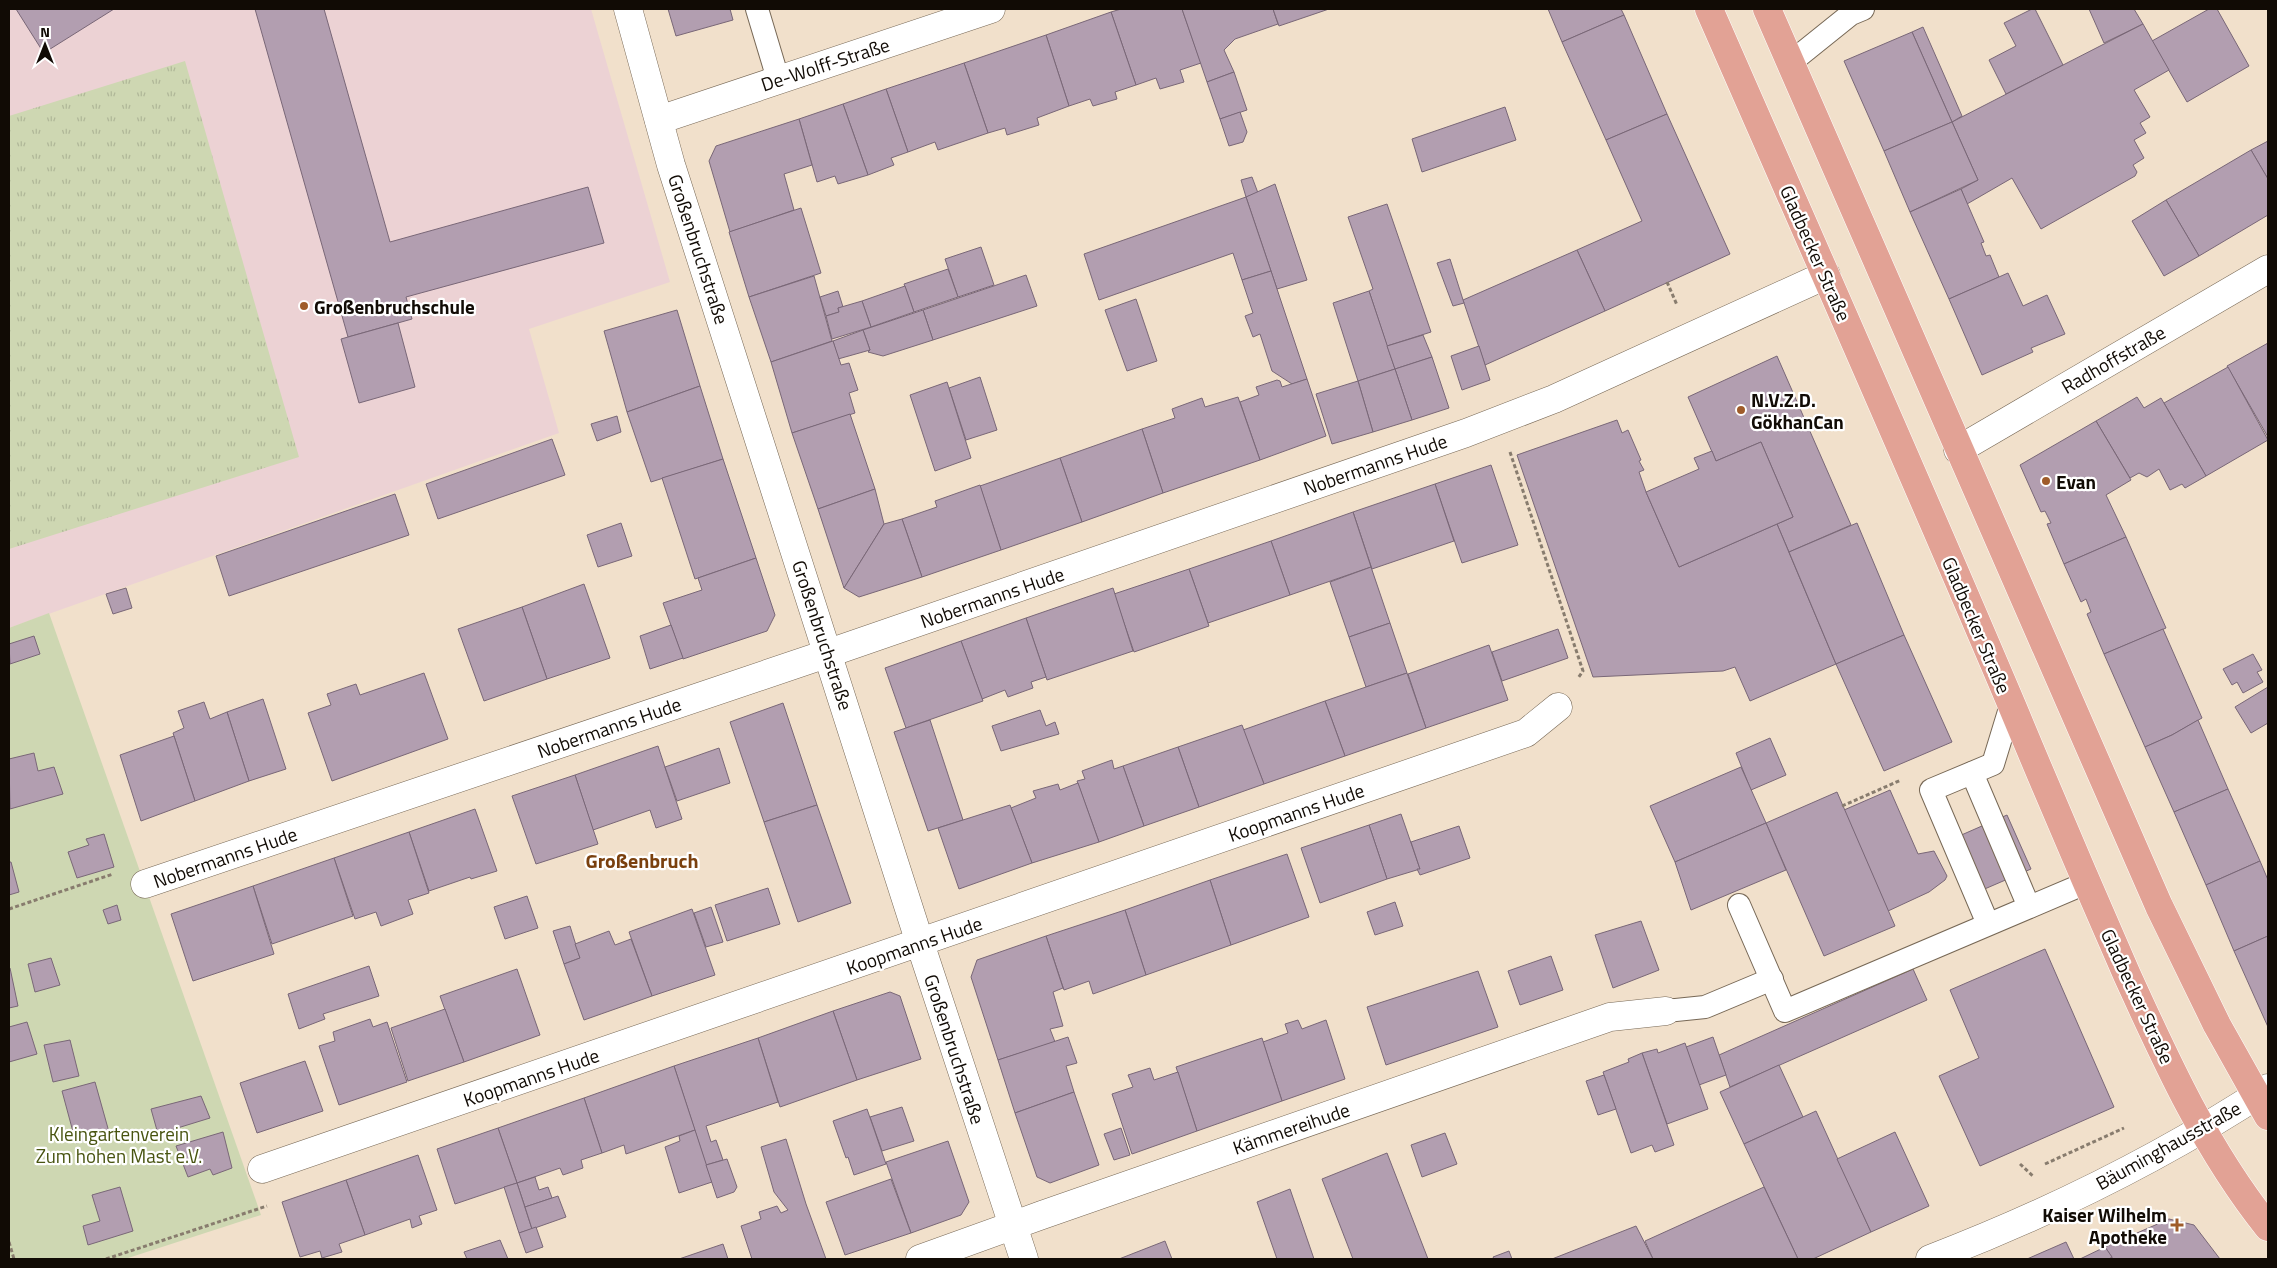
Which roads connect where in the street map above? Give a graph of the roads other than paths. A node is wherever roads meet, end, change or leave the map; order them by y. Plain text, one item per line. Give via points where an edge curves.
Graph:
1 (628, 9) edge
2 (757, 9) edge
3 (991, 9) edge
4 (1710, 9) edge
5 (1767, 9) edge
6 (1857, 12) edge
7 (1790, 63) junction
8 (778, 79) junction
9 (659, 120) junction
10 (2268, 269) edge
11 (1826, 275) junction
12 (1958, 450) junction
13 (829, 653) junction
14 (2012, 705) junction
15 (1558, 707) road end
16 (1972, 773) junction
17 (2086, 883) junction
18 (145, 884) road end
19 (1739, 905) dead end
20 (2029, 907) junction
21 (1988, 924) junction
22 (920, 943) junction
23 (1772, 979) junction
24 (1666, 1011) joint
25 (2264, 1100) edge
26 (2201, 1128) junction
27 (262, 1169) road end
28 (1012, 1226) junction
29 (2268, 1227) edge
30 (920, 1259) edge
31 (1024, 1259) edge
32 (1930, 1259) edge

1 - 9 street, Großenbruchstraße
2 - 8 lane
3 - 8 street, De-Wolff-Straße
4 - 11 main road, Gladbecker Straße
5 - 7 main road
6 - 7 lane
7 - 12 main road
8 - 9 street, De-Wolff-Straße
9 - 13 street, Großenbruchstraße
10 - 12 street, Radhoffstraße
11 - 13 street, Nobermanns Hude via 1554,399 1466,433
11 - 14 main road, Gladbecker Straße
12 - 25 main road via 2159,906 2217,1025
13 - 18 street, Nobermanns Hude
13 - 22 street, Großenbruchstraße
14 - 16 lane via 1993,764
14 - 17 main road, Gladbecker Straße
15 - 22 street, Koopmanns Hude via 1526,732
16 - 20 lane
16 - 21 lane via 1931,790
17 - 20 lane
17 - 26 main road, Gladbecker Straße via 2163,1053
19 - 23 lane
20 - 21 lane
21 - 23 lane via 1785,1011
22 - 27 street, Koopmanns Hude
22 - 28 street, Großenbruchstraße
23 - 24 lane via 1705,1006
24 - 28 street, Kämmereihude via 1610,1017
25 - 26 street, Bäuminghausstraße
26 - 29 main road, Gladbecker Straße via 2248,1202
26 - 32 street, Bäuminghausstraße via 2052,1207
28 - 30 street, Kämmereihude
28 - 31 street, Großenbruchstraße

